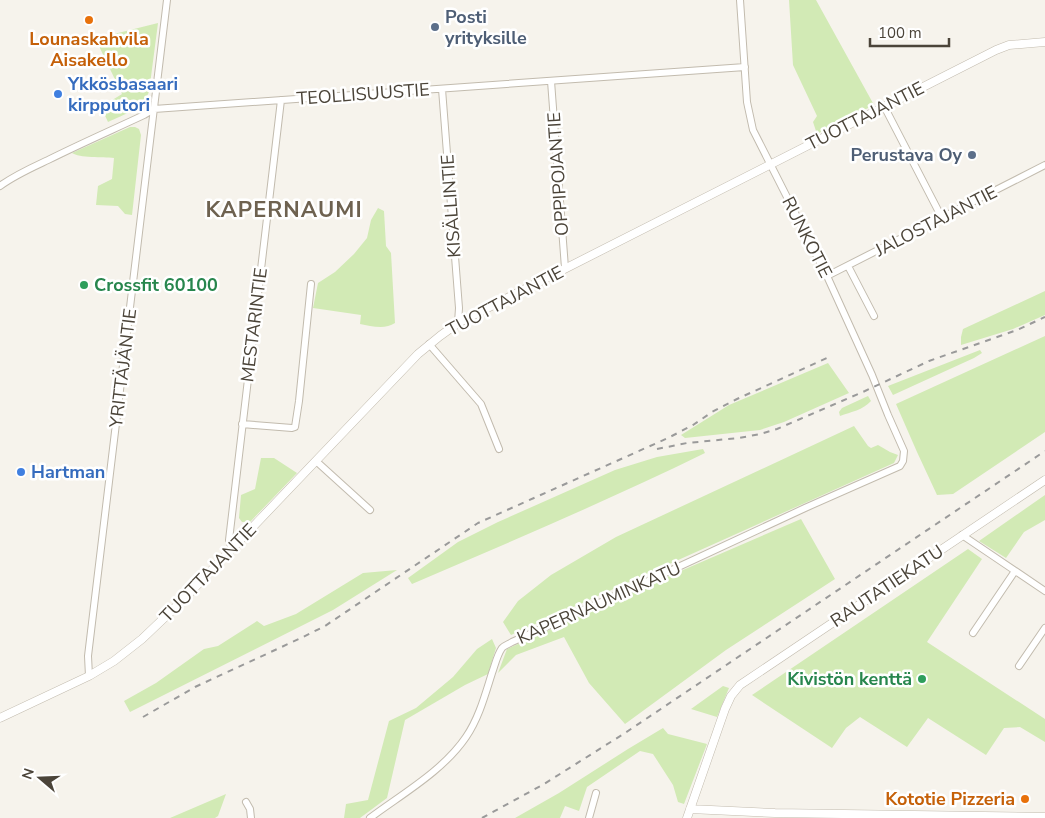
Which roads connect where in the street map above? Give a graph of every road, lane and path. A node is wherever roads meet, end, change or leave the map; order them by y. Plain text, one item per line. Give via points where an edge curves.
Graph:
1 (167, 0) edge
2 (740, 0) edge
3 (1045, 42) edge
4 (744, 67) junction
5 (552, 81) junction
6 (442, 89) junction
7 (281, 100) junction
8 (884, 106) junction
9 (154, 109) junction
10 (770, 165) junction
11 (1045, 165) edge
12 (0, 186) edge
13 (942, 218) junction
14 (848, 266) junction
15 (565, 268) junction
16 (827, 276) junction
17 (311, 284) dead end
18 (874, 316) dead end
19 (458, 323) junction
20 (429, 344) junction
21 (242, 424) junction
22 (499, 449) dead end
23 (316, 461) junction
24 (900, 466) joint
25 (1045, 480) edge
26 (370, 510) dead end
27 (962, 536) junction
28 (232, 549) junction
29 (1015, 571) junction
30 (1045, 591) edge
31 (1045, 628) edge
32 (973, 632) dead end
33 (1019, 666) dead end
34 (89, 676) junction
35 (0, 718) edge
36 (596, 793) dead end
37 (246, 802) dead end
38 (690, 809) junction
39 (774, 815) edge
40 (943, 816) edge
41 (1045, 817) edge
42 (251, 818) edge
43 (370, 818) edge
44 (589, 818) edge
45 (687, 818) edge

1 - 9 street, YRITTÄJÄNTIE
2 - 4 street, RUNKOTIE
3 - 8 street, TUOTTAJANTIE via 1009,45 996,50
4 - 5 street, TEOLLISUUSTIE
4 - 10 street, RUNKOTIE via 749,115
5 - 6 street, TEOLLISUUSTIE
5 - 15 street, OPPIPOJANTIE
6 - 7 street, TEOLLISUUSTIE
6 - 19 street, KISÄLLINTIE
7 - 9 street, TEOLLISUUSTIE
7 - 21 street, MESTARINTIE
8 - 10 street, TUOTTAJANTIE
8 - 13 street
9 - 12 street, TEOLLISUUSTIE via 22,172
9 - 34 street, YRITTÄJÄNTIE via 88,656
10 - 15 street, TUOTTAJANTIE
10 - 16 street, RUNKOTIE
11 - 13 street, JALOSTAJANTIE
13 - 14 street, JALOSTAJANTIE
14 - 16 street, JALOSTAJANTIE
14 - 18 street
15 - 19 street, TUOTTAJANTIE
16 - 24 street, RUNKOTIE via 904,451
17 - 21 street via 295,427
19 - 20 street, TUOTTAJANTIE
20 - 22 street via 482,404
20 - 23 street, TUOTTAJANTIE
21 - 28 street, MESTARINTIE via 229,540
23 - 26 street
23 - 28 street, TUOTTAJANTIE
24 - 43 street, KAPERNAUMINKATU via 505,646 497,659 476,720 459,746 433,772
25 - 27 street, RAUTATIEKATU
27 - 29 street
27 - 38 street, RAUTATIEKATU via 740,685 731,696
28 - 34 street, TUOTTAJANTIE via 142,639
29 - 30 street
29 - 32 street
31 - 33 street
34 - 35 street, TUOTTAJANTIE
36 - 44 street
37 - 42 street
38 - 39 street
38 - 45 street
39 - 40 street
40 - 41 street

